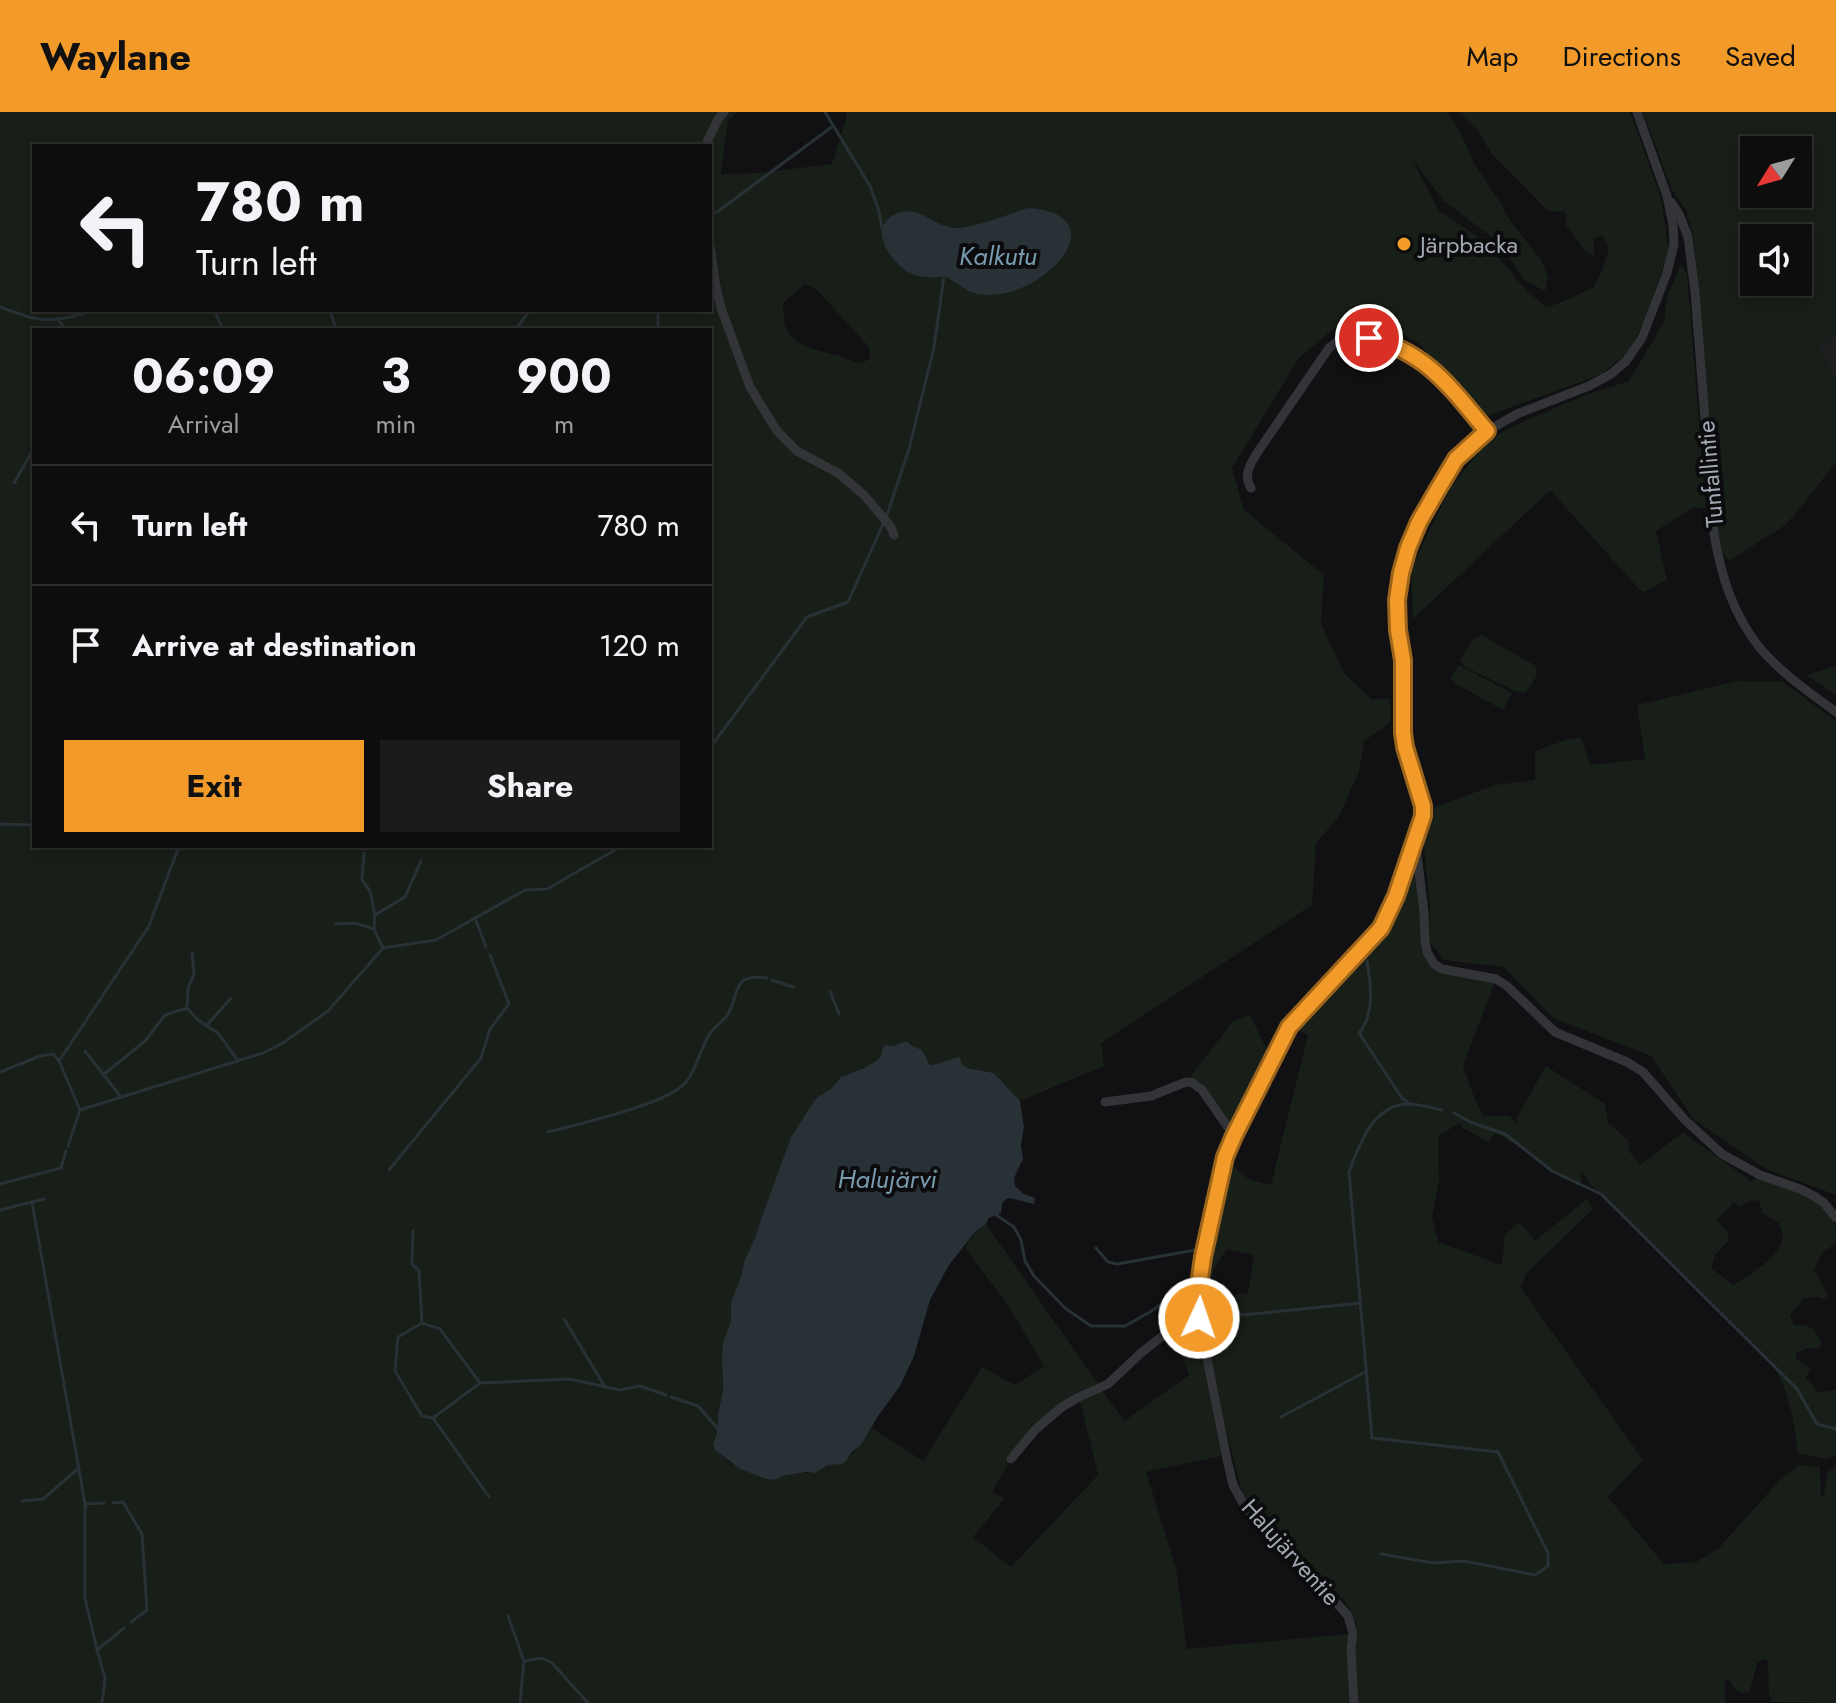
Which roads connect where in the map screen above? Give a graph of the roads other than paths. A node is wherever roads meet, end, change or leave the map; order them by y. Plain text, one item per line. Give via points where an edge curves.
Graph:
1 (724, 112) edge
2 (1637, 112) edge
3 (706, 144) edge
4 (1667, 196) junction
5 (712, 260) edge
6 (1487, 431) junction
7 (1251, 488) dead end
8 (894, 535) dead end
9 (1836, 712) edge
10 (1415, 841) junction
11 (1105, 1102) dead end
12 (1234, 1136) junction
13 (1836, 1218) edge
14 (1198, 1308) junction
15 (1011, 1459) dead end
16 (1354, 1703) edge

1 - 3 street
2 - 4 street, Halujärventie
4 - 6 street, Halujärventie via 1674,244 1635,350 1611,374
4 - 9 street, Tunfallintie via 1688,237 1720,569 1760,648
5 - 8 street via 721,308 750,387 777,431 797,451 838,473 864,495
6 - 7 street via 1433,369 1413,355 1384,342 1348,336 1329,348 1248,467
6 - 10 street, Halujärventie via 1456,459 1419,522 1401,573 1397,600 1403,733 1423,806
10 - 12 street, Halujärventie via 1381,928 1289,1027
10 - 13 street via 1427,952 1434,964 1496,979 1555,1032 1643,1072 1722,1154 1814,1196
11 - 12 street via 1193,1083
12 - 14 street, Halujärventie via 1203,1257
14 - 15 street via 1108,1384 1062,1407
14 - 16 street, Halujärventie via 1233,1485 1260,1525 1348,1616

